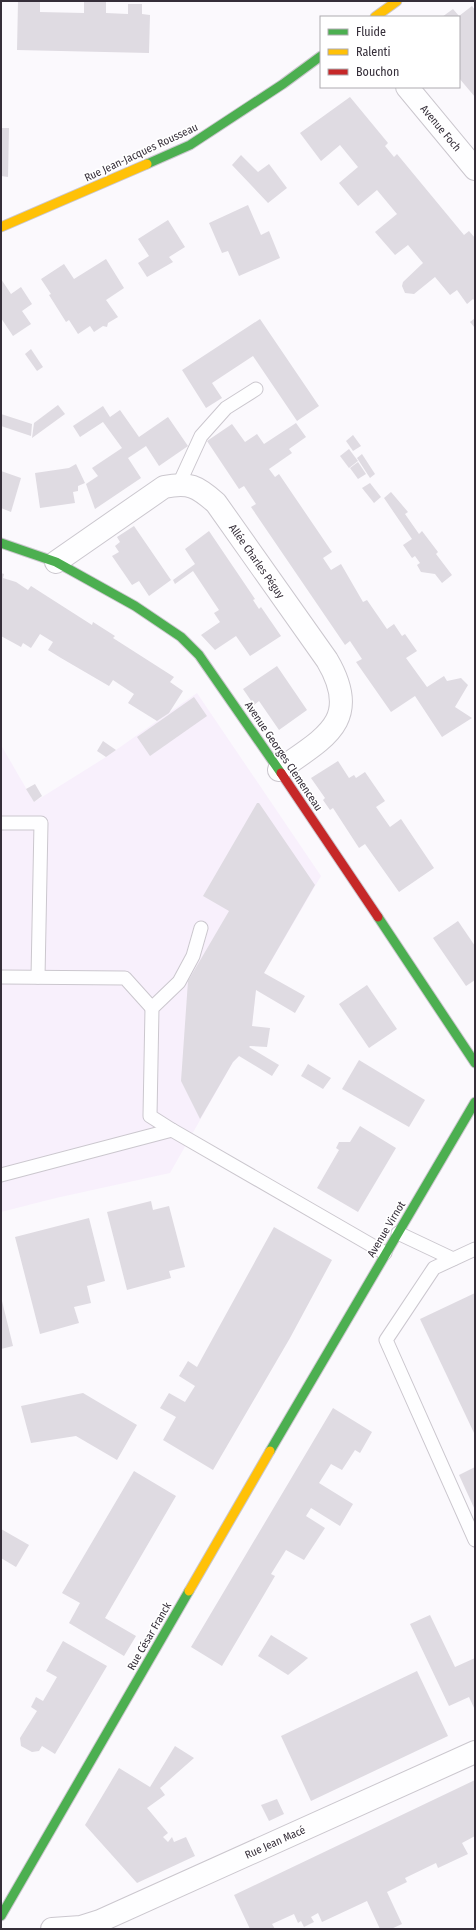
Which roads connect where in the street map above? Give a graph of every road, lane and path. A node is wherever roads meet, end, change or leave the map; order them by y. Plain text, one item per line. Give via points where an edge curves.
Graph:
1 (397, 1) edge
2 (376, 16) edge
3 (320, 57) edge
4 (408, 88) edge
5 (475, 169) edge
6 (1, 227) edge
7 (256, 389) dead end
8 (180, 484) junction
9 (1, 543) edge
10 (56, 562) junction
11 (279, 770) junction
12 (1, 823) edge
13 (202, 928) dead end
14 (1, 976) edge
15 (38, 977) junction
16 (152, 1008) junction
17 (475, 1063) edge
18 (475, 1102) edge
19 (172, 1130) junction
20 (1, 1175) edge
21 (398, 1232) junction
22 (475, 1249) edge
23 (385, 1253) junction
24 (453, 1259) junction
25 (319, 1368) joint
26 (475, 1540) edge
27 (475, 1752) edge
28 (1, 1916) edge
29 (52, 1929) edge
30 (74, 1929) edge

1 - 2 street
3 - 6 street, Rue Jean-Jacques Rousseau via 283,84 190,144
4 - 5 street, Avenue Foch
7 - 8 lane via 226,408 201,436
8 - 10 street via 164,487
8 - 11 street, Allée Charles Péguy via 190,485 202,491 216,503 336,676 340,694 340,713 335,726 327,735
9 - 10 street, Avenue Georges Clemenceau
10 - 11 street, Avenue Georges Clemenceau via 135,606 181,637 199,655
11 - 17 street, Avenue Georges Clemenceau
12 - 15 lane via 41,823
13 - 16 lane via 193,956 179,982
14 - 15 lane
15 - 16 lane via 125,978
16 - 19 lane via 150,1116
18 - 21 street, Avenue Virnot
19 - 20 lane
19 - 23 lane
21 - 23 street, Avenue Virnot
21 - 24 lane
22 - 24 lane
23 - 25 street, Avenue Virnot
24 - 26 lane via 434,1268 386,1340
25 - 28 street, Rue César Franck
27 - 30 street, Rue Jean Macé via 100,1921
29 - 30 street, Rue Jean Macé

